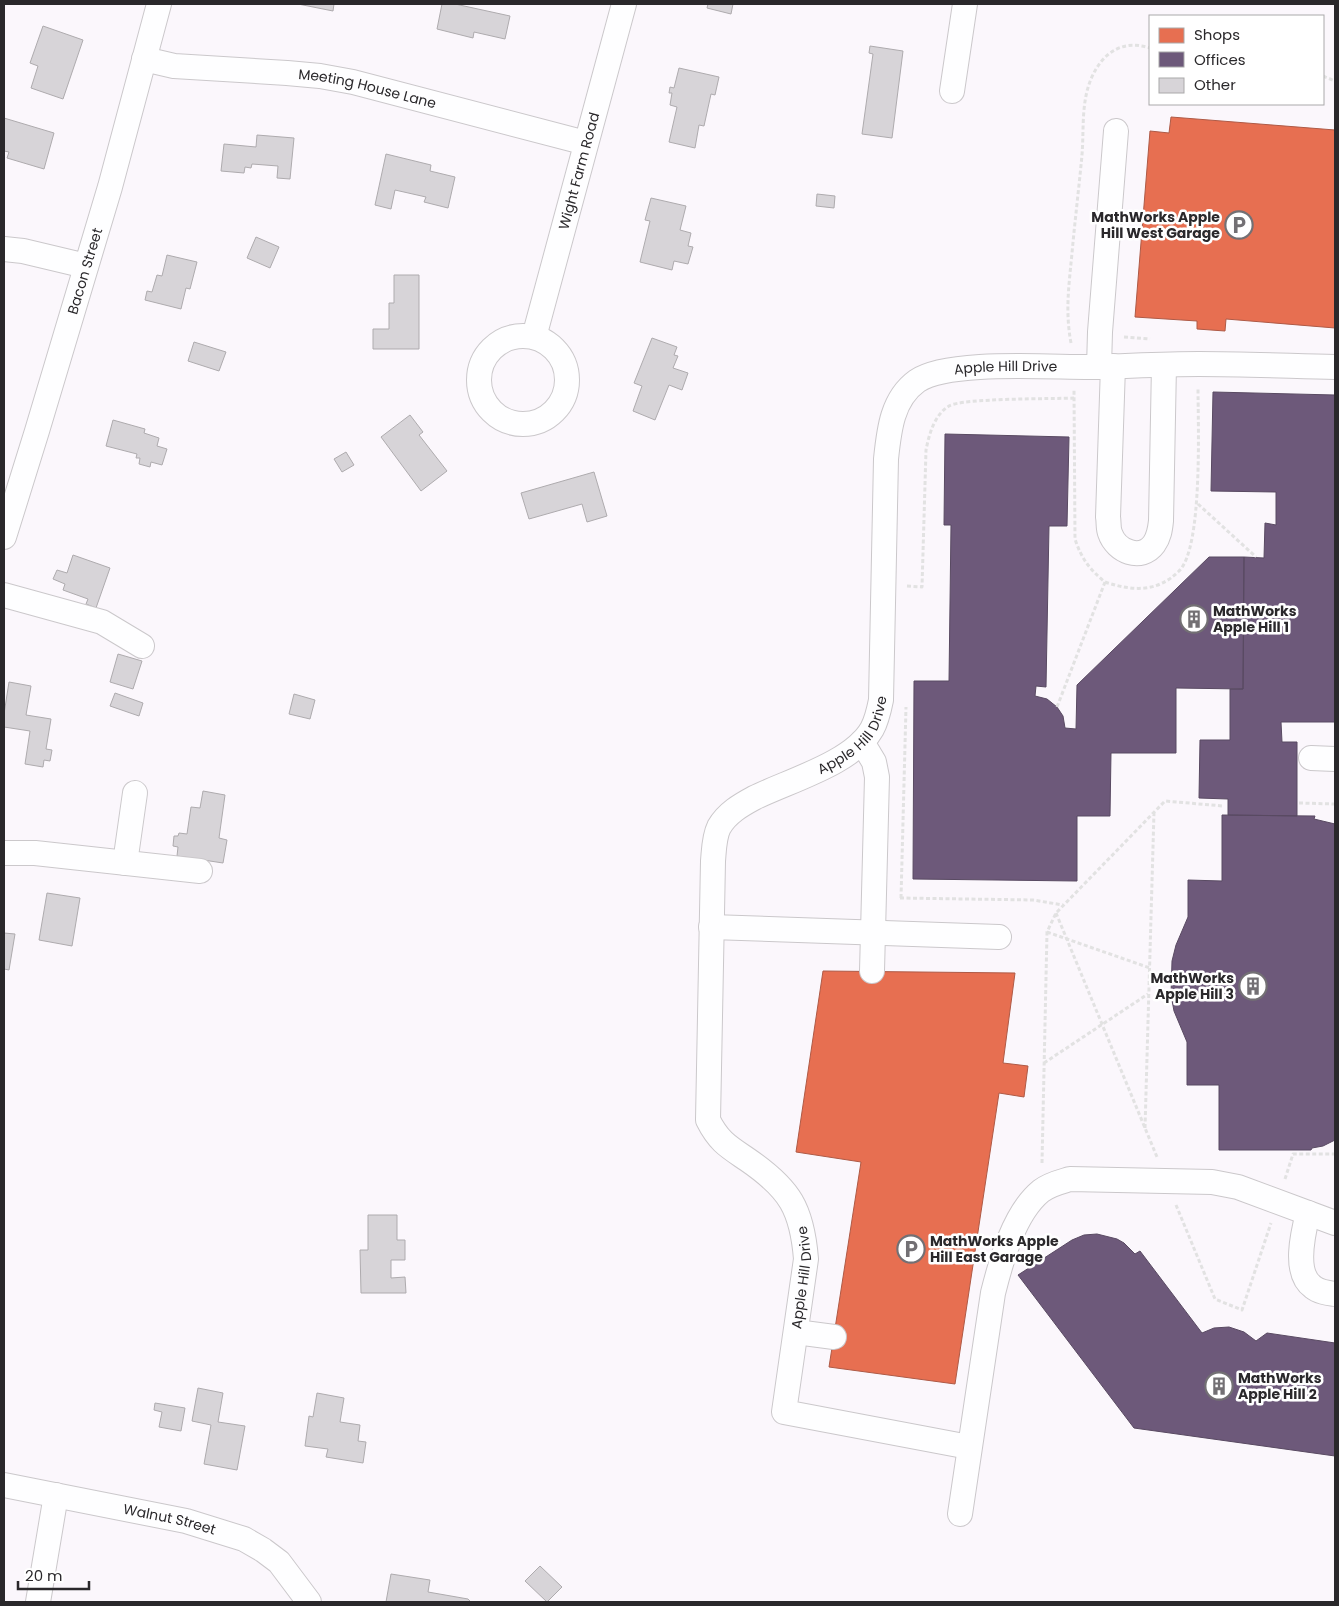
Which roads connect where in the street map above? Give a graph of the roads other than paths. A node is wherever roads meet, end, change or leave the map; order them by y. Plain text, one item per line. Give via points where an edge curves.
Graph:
1 (159, 4) edge
2 (624, 4) edge
3 (965, 4) edge
4 (144, 59) junction
5 (952, 91) dead end
6 (1116, 131) dead end
7 (586, 143) junction
8 (4, 249) edge
9 (86, 266) junction
10 (534, 337) dead end
11 (1164, 365) junction
12 (1106, 366) junction
13 (1335, 367) edge
14 (4, 537) edge
15 (4, 595) edge
16 (142, 646) dead end
17 (862, 742) junction
18 (1311, 758) dead end
19 (1335, 759) edge
20 (135, 793) dead end
21 (4, 853) edge
22 (124, 863) junction
23 (200, 871) dead end
24 (711, 927) junction
25 (873, 932) junction
26 (999, 937) dead end
27 (872, 971) dead end
28 (1308, 1213) junction
29 (1335, 1223) edge
30 (1335, 1294) edge
31 (796, 1332) junction
32 (834, 1337) dead end
33 (970, 1447) junction
34 (4, 1485) edge
35 (56, 1495) junction
36 (960, 1514) dead end
37 (38, 1602) edge
38 (310, 1602) edge

1 - 4 street, Bacon Street
2 - 7 street, Wight Farm Road
3 - 5 street
4 - 7 street, Meeting House Lane via 174,66 287,72 353,82
4 - 9 street, Bacon Street
6 - 12 street via 1100,332
7 - 10 street, Wight Farm Road
8 - 9 street
9 - 14 street, Bacon Street
11 - 12 street, Apple Hill Drive
11 - 12 street via 1161,522 1158,538 1152,546 1146,552 1137,553 1128,553 1120,548 1110,532
11 - 13 street, Apple Hill Drive
12 - 17 street, Apple Hill Drive via 962,369 918,380 904,392 894,411 886,459 881,700 872,730
15 - 16 street via 102,622
17 - 24 street, Apple Hill Drive via 829,764 764,793 730,813 719,827 714,842
17 - 25 street via 874,762 876,777
18 - 19 street
20 - 22 street
21 - 22 street via 35,853
22 - 23 street
24 - 25 street
24 - 31 street, Apple Hill Drive via 708,1120 725,1144 778,1184 800,1217 806,1260
25 - 26 street
25 - 27 street
28 - 29 street
28 - 30 street via 1301,1253 1306,1281 1314,1288
28 - 33 street via 1238,1187 1212,1182 1070,1179 1054,1183 1041,1192 1013,1232 1002,1259 993,1293
31 - 32 street
31 - 33 street, Apple Hill Drive via 784,1412
33 - 36 street
34 - 35 street, Walnut Street
35 - 37 street
35 - 38 street, Walnut Street via 186,1521 244,1538 280,1562

